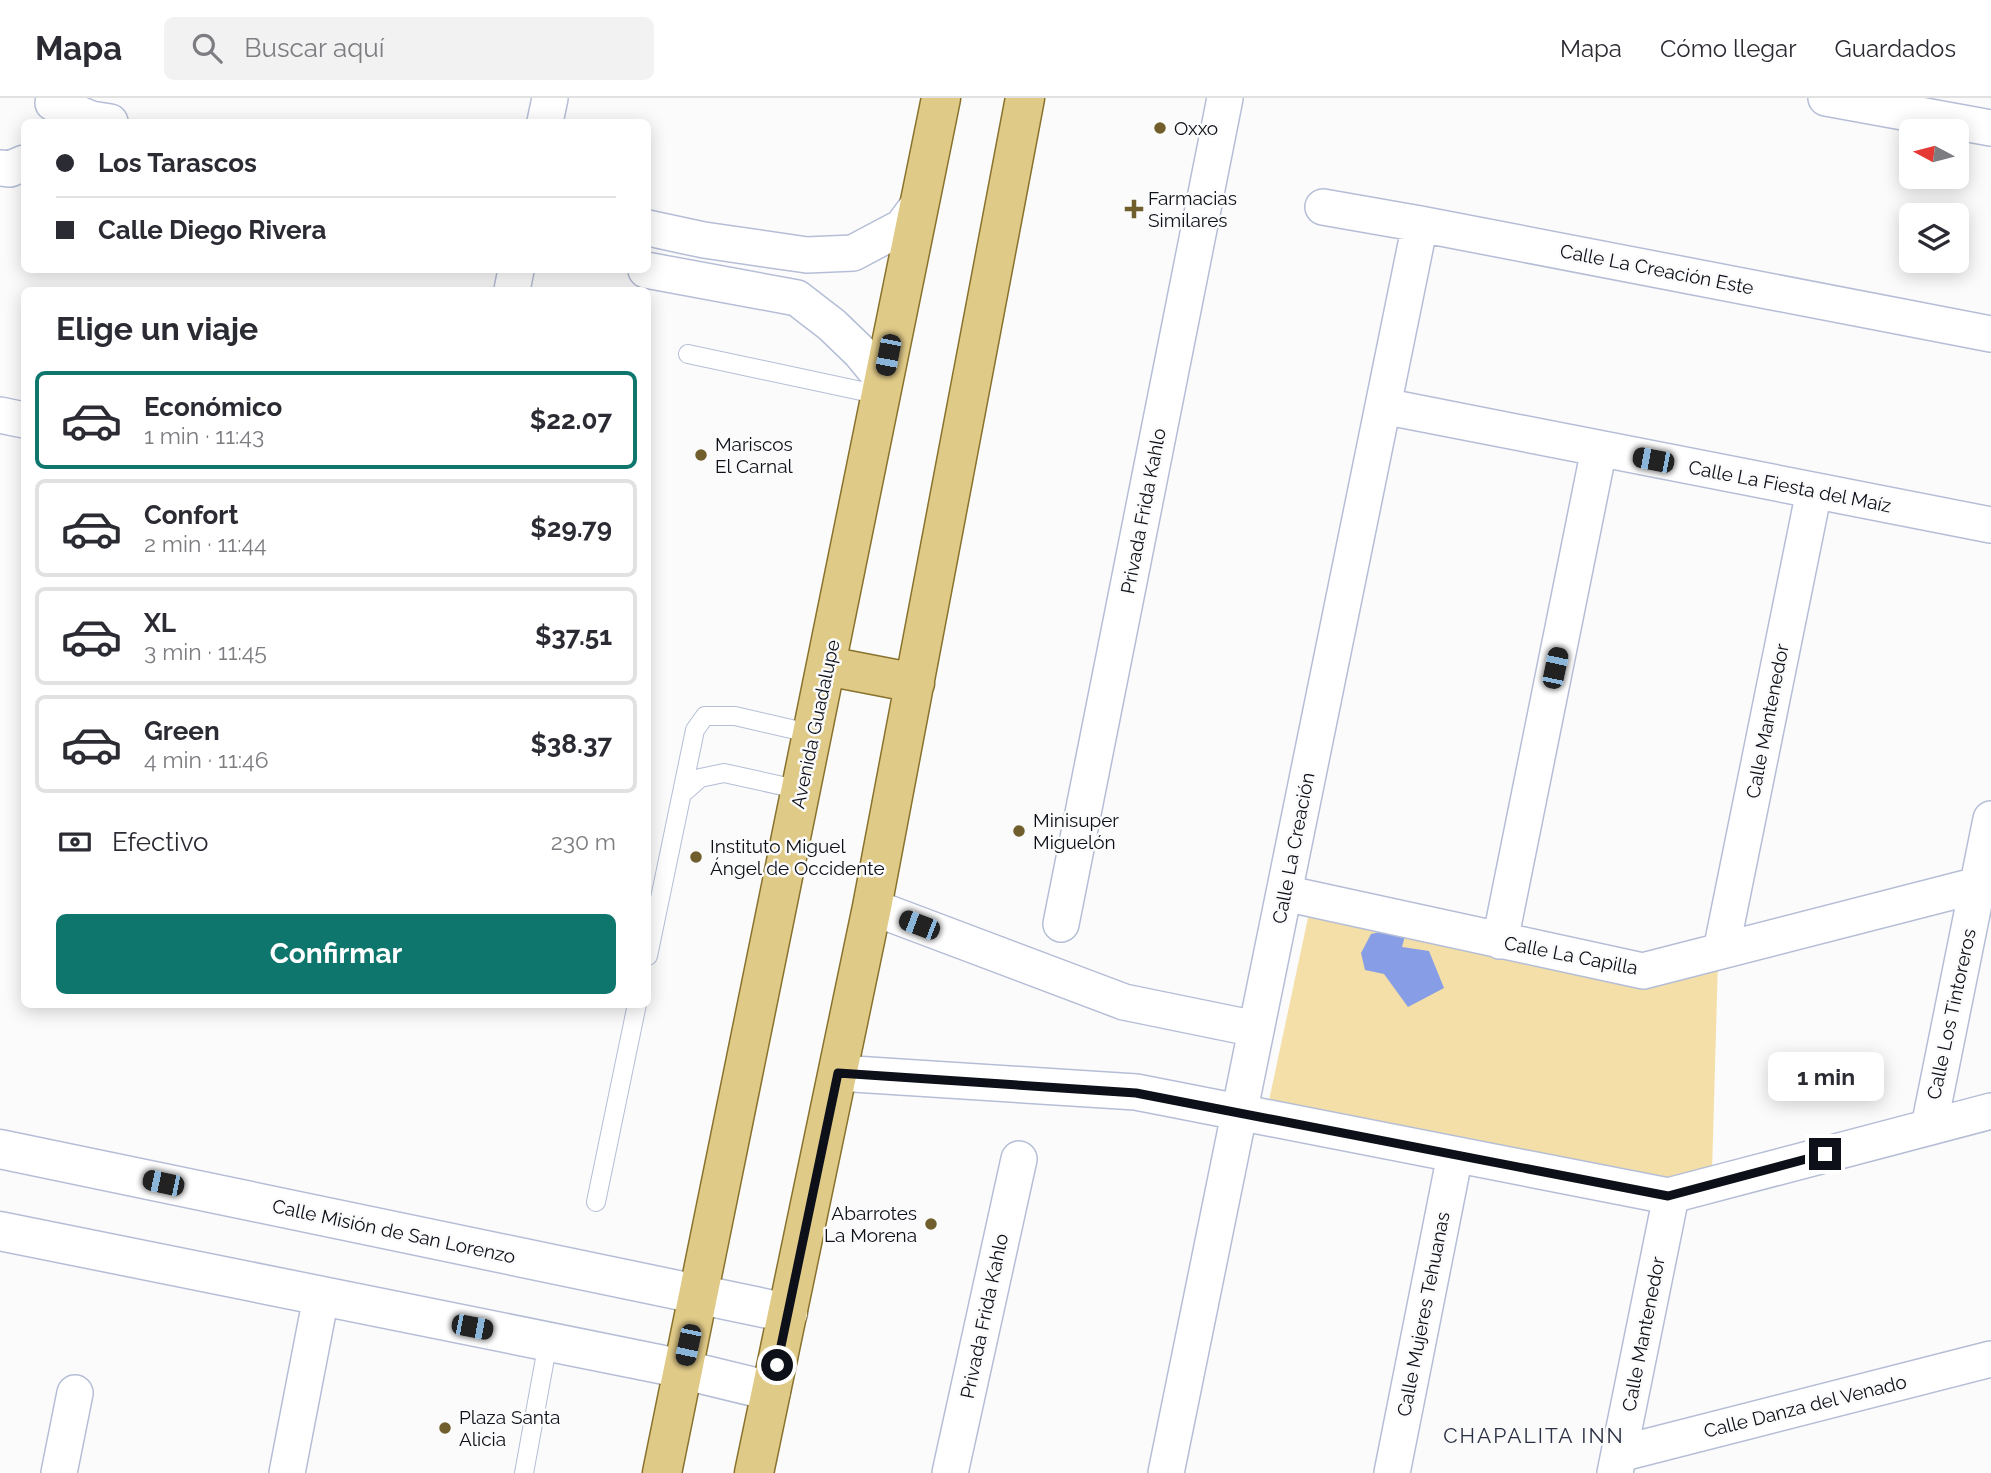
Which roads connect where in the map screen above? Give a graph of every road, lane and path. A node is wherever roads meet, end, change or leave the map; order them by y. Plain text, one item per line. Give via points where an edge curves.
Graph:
1 (550, 98) edge
2 (941, 98) edge
3 (1025, 98) edge
4 (1225, 98) edge
5 (1826, 98) edge
6 (52, 108) edge
7 (90, 119) edge
8 (546, 119) edge
9 (1991, 128) edge
10 (21, 164) edge
11 (0, 168) edge
12 (919, 204) junction
13 (1323, 207) dead end
14 (1420, 224) junction
15 (651, 229) edge
16 (704, 240) junction
17 (807, 255) junction
18 (651, 271) edge
19 (698, 280) junction
20 (797, 298) junction
21 (1991, 334) edge
22 (688, 354) dead end
23 (881, 387) junction
24 (1383, 406) junction
25 (0, 415) edge
26 (21, 419) edge
27 (1599, 449) junction
28 (1814, 491) junction
29 (1991, 525) edge
30 (827, 666) junction
31 (915, 683) junction
32 (813, 734) junction
33 (801, 790) junction
34 (682, 793) junction
35 (1991, 819) edge
36 (1978, 885) junction
37 (1284, 893) junction
38 (872, 907) junction
39 (1061, 924) dead end
40 (1500, 941) junction
41 (651, 942) edge
42 (1721, 951) junction
43 (636, 1008) edge
44 (1256, 1029) junction
45 (838, 1073) junction
46 (1991, 1111) edge
47 (1239, 1112) junction
48 (1928, 1127) junction
49 (0, 1149) edge
50 (1455, 1155) junction
51 (1019, 1159) dead end
52 (1671, 1196) junction
53 (596, 1202) dead end
54 (0, 1231) edge
55 (699, 1294) junction
56 (321, 1297) junction
57 (788, 1312) junction
58 (548, 1342) junction
59 (1991, 1359) edge
60 (683, 1370) junction
61 (771, 1391) junction
62 (75, 1393) dead end
63 (1617, 1463) edge
64 (59, 1473) edge
65 (287, 1473) edge
66 (524, 1473) edge
67 (662, 1473) edge
68 (754, 1473) edge
69 (950, 1473) edge
70 (1166, 1473) edge
71 (1392, 1473) edge

1 - 8 street
2 - 12 main road, Avenida Guadalupe
3 - 31 main road
4 - 39 street, Privada Frida Kahlo
5 - 9 street
6 - 7 street
10 - 11 street
12 - 17 street via 902,227 853,253
12 - 23 main road, Avenida Guadalupe
13 - 14 street, Calle La Creación Este
14 - 21 street, Calle La Creación Este
14 - 24 street, Calle La Creación
15 - 16 street
16 - 17 street
16 - 19 street
17 - 20 street
18 - 19 street
19 - 20 street
20 - 23 street via 832,325
22 - 23 lane
23 - 30 main road, Avenida Guadalupe
24 - 27 street, Calle La Fiesta del Maíz
24 - 37 street, Calle La Creación
25 - 26 street
27 - 28 street, Calle La Fiesta del Maíz
27 - 40 street
28 - 29 street, Calle La Fiesta del Maíz
28 - 42 street, Calle Mantenedor
30 - 31 main road
30 - 32 main road, Avenida Guadalupe
31 - 38 main road
32 - 33 main road, Avenida Guadalupe
32 - 34 lane via 735,716 705,716 695,730
33 - 34 lane via 724,773 700,778
33 - 55 main road, Avenida Guadalupe
34 - 41 lane
35 - 36 street, Calle Los Tintoreros
36 - 42 street, Calle La Capilla
36 - 48 street, Calle Los Tintoreros
37 - 40 street, Calle La Capilla
37 - 44 street, Calle La Creación
38 - 44 street via 1124,1002
38 - 45 main road
40 - 42 street, Calle La Capilla via 1643,971
43 - 53 lane
44 - 47 street, Calle La Creación
45 - 47 street via 1136,1093
45 - 57 main road
46 - 48 street
47 - 50 street
47 - 70 street, Calle La Creación
48 - 52 street
49 - 55 street, Calle Misión de San Lorenzo
50 - 52 street
50 - 71 street, Calle Mujeres Tehuanas
51 - 69 street, Privada Frida Kahlo
52 - 63 street, Calle Mantenedor
54 - 56 street
55 - 57 street, Calle Misión de San Lorenzo
55 - 60 main road, Avenida Guadalupe
56 - 58 street
56 - 65 street
57 - 61 main road
58 - 60 street
58 - 66 lane
59 - 63 street, Calle Danza del Venado
60 - 61 street
60 - 67 main road, Avenida Guadalupe
61 - 68 main road
62 - 64 street

